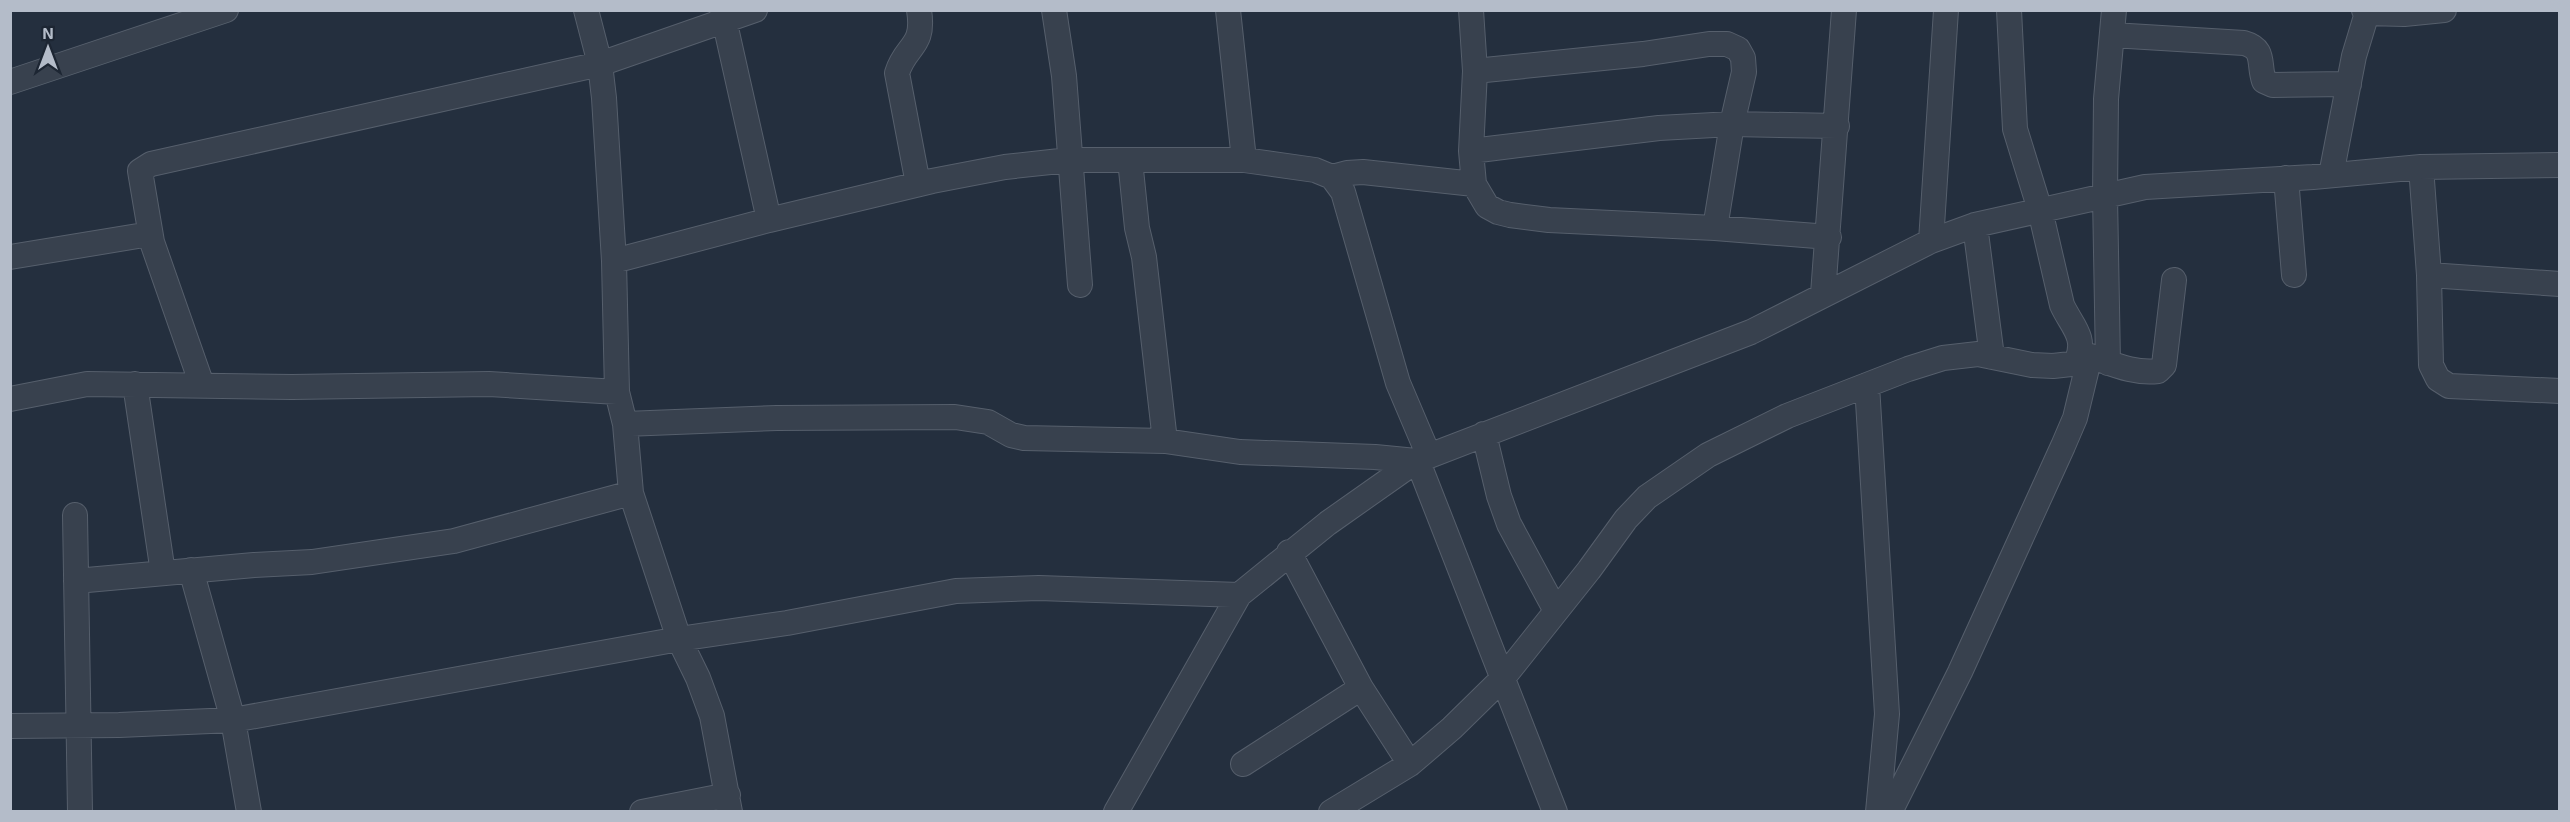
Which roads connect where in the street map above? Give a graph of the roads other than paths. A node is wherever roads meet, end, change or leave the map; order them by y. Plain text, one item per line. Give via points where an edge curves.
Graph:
1 (586, 10) edge
2 (755, 10) edge
3 (920, 10) edge
4 (1054, 10) edge
5 (1228, 10) edge
6 (1471, 10) edge
7 (1844, 10) edge
8 (1946, 10) edge
9 (2009, 10) edge
10 (2114, 10) edge
11 (2445, 10) edge
12 (223, 11) edge
13 (2366, 12) edge
14 (723, 15) edge
15 (2112, 35) junction
16 (600, 64) junction
17 (1475, 71) junction
18 (10, 82) edge
19 (2349, 84) junction
20 (1732, 124) junction
21 (1837, 126) junction
22 (1471, 151) junction
23 (1069, 160) junction
24 (1130, 160) junction
25 (1244, 160) junction
26 (2559, 165) edge
27 (2421, 167) junction
28 (2331, 175) junction
29 (1332, 177) junction
30 (2286, 178) junction
31 (918, 184) junction
32 (1474, 184) junction
33 (2105, 196) junction
34 (2040, 210) junction
35 (769, 220) junction
36 (1975, 225) junction
37 (1715, 228) junction
38 (150, 234) junction
39 (1829, 237) junction
40 (1931, 241) junction
41 (10, 257) edge
42 (614, 261) junction
43 (2294, 275) dead end
44 (2428, 275) junction
45 (2174, 280) dead end
46 (2559, 284) edge
47 (1080, 285) dead end
48 (1823, 294) junction
49 (1992, 357) junction
50 (2093, 357) junction
51 (135, 384) junction
52 (202, 385) junction
53 (1867, 385) junction
54 (2559, 391) edge
55 (617, 392) junction
56 (10, 399) edge
57 (625, 424) junction
58 (1484, 434) junction
59 (1165, 441) junction
60 (1423, 459) junction
61 (631, 493) junction
62 (75, 515) dead end
63 (1289, 552) junction
64 (191, 570) junction
65 (163, 573) junction
66 (76, 581) junction
67 (1239, 596) junction
68 (1556, 611) junction
69 (679, 639) junction
70 (1503, 678) junction
71 (1361, 688) junction
72 (233, 720) junction
73 (80, 725) junction
74 (10, 726) edge
75 (1410, 764) junction
76 (1243, 765) dead end
77 (729, 803) edge
78 (80, 812) edge
79 (249, 812) edge
80 (642, 812) edge
81 (1116, 812) edge
82 (1331, 812) edge
83 (1555, 812) edge
84 (1878, 812) edge
85 (1890, 812) edge

1 - 16 street
2 - 14 street
3 - 31 street via 920,36 897,73
4 - 23 street via 1064,76
5 - 25 street
6 - 17 street
7 - 21 street
8 - 40 street
9 - 34 street via 2015,129
10 - 15 street
11 - 13 street
12 - 18 street
13 - 19 street
14 - 16 street
14 - 35 street
15 - 19 street via 2244,43 2258,51 2264,81 2273,85
15 - 33 street via 2106,99
16 - 38 street via 151,164 140,171
16 - 42 street
17 - 20 street via 1727,44 1738,49 1744,72
17 - 22 street
19 - 28 street
20 - 21 street
20 - 22 street via 1659,128
20 - 37 street
21 - 39 street
22 - 32 street
23 - 24 street
23 - 31 street via 1005,167
23 - 47 street
24 - 25 street
24 - 59 street
25 - 29 street via 1315,170
26 - 27 street
27 - 28 street
27 - 44 street
28 - 30 street
29 - 32 street via 1382,173
29 - 60 street via 1343,192
30 - 33 street via 2145,188
30 - 43 street
31 - 35 street
32 - 37 street via 1487,206 1510,215
33 - 34 street
33 - 50 street
34 - 36 street
34 - 50 street via 2062,305
35 - 42 street
36 - 40 street
36 - 49 street
37 - 39 street
38 - 41 street
38 - 52 street
39 - 48 street
40 - 48 street
42 - 55 street
44 - 46 street
44 - 54 street via 2431,365 2438,379 2449,386
45 - 50 street via 2164,365 2158,371
48 - 58 street via 1751,332
49 - 50 street via 2053,366
49 - 53 street via 1978,354 1943,358
50 - 85 street via 2063,446 1960,672
51 - 52 street
51 - 56 street via 87,384
51 - 65 street
52 - 55 street via 489,384
53 - 68 street via 1787,416 1675,476 1626,519
53 - 84 street via 1887,714
55 - 57 street
57 - 59 street via 955,417 988,423 1024,438
57 - 61 street
58 - 60 street
58 - 68 street via 1509,524
59 - 60 street via 1240,452
60 - 63 street
60 - 70 street
61 - 64 street via 454,541 312,562
61 - 69 street
62 - 66 street
63 - 67 street
63 - 71 street
64 - 65 street
64 - 72 street
65 - 66 street
66 - 73 street
67 - 69 street via 1039,588 956,591
67 - 81 street
68 - 70 street
69 - 72 street
69 - 77 street via 712,716
70 - 75 street
70 - 83 street
71 - 75 street
71 - 76 street
72 - 73 street
72 - 79 street
73 - 74 street
73 - 78 street
75 - 82 street
77 - 80 street

